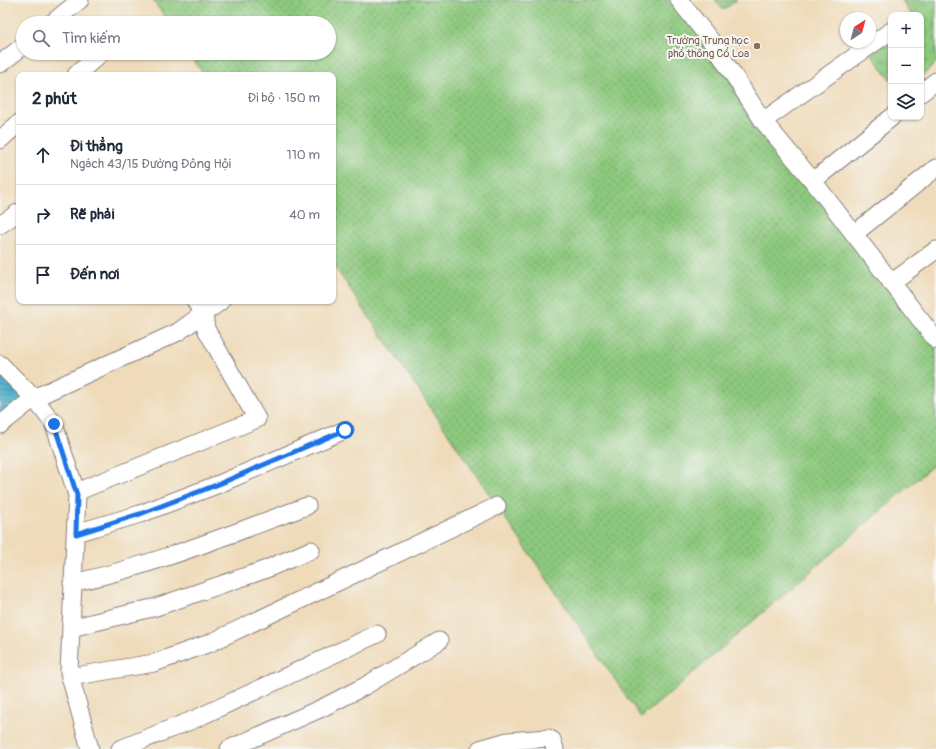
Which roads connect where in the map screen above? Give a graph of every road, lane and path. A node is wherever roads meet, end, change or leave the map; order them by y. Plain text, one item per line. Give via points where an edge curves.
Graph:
1 (80, 0) edge
2 (679, 0) edge
3 (61, 16) edge
4 (888, 33) edge
5 (16, 51) edge
6 (93, 60) edge
7 (0, 64) edge
8 (79, 72) edge
9 (936, 81) edge
10 (924, 91) edge
11 (888, 120) edge
12 (763, 121) junction
13 (16, 126) edge
14 (0, 140) edge
15 (936, 168) edge
16 (813, 181) junction
17 (16, 214) edge
18 (0, 226) edge
19 (854, 234) junction
20 (936, 250) edge
21 (891, 283) junction
22 (210, 304) edge
23 (200, 307) edge
24 (936, 340) edge
25 (0, 364) edge
26 (34, 398) junction
27 (0, 425) edge
28 (345, 430) dead end
29 (76, 492) junction
30 (307, 506) dead end
31 (497, 506) dead end
32 (76, 534) junction
33 (311, 550) dead end
34 (72, 583) junction
35 (71, 628) junction
36 (377, 634) dead end
37 (439, 641) dead end
38 (70, 676) junction
39 (90, 749) edge
40 (120, 749) edge
41 (229, 749) edge
42 (480, 749) edge
43 (555, 749) edge

1 - 3 street
2 - 12 street via 712,42
4 - 12 street
5 - 7 street
6 - 8 street
9 - 10 street
11 - 16 street
12 - 16 street
13 - 14 street
15 - 19 street
16 - 19 street
17 - 18 street
19 - 21 street
20 - 21 street
21 - 24 street
22 - 23 street
23 - 26 street via 178,332
23 - 29 street via 206,330 256,419
25 - 26 street
26 - 27 street
26 - 29 street via 54,424
28 - 32 street via 219,484 140,514
29 - 32 street
30 - 34 street via 213,541 109,575
31 - 38 street via 210,643 154,663
32 - 34 street
33 - 35 street via 264,570 156,607
34 - 35 street
35 - 38 street
36 - 40 street via 195,719
37 - 41 street via 365,686
38 - 39 street
42 - 43 street via 508,741 548,738 552,740

